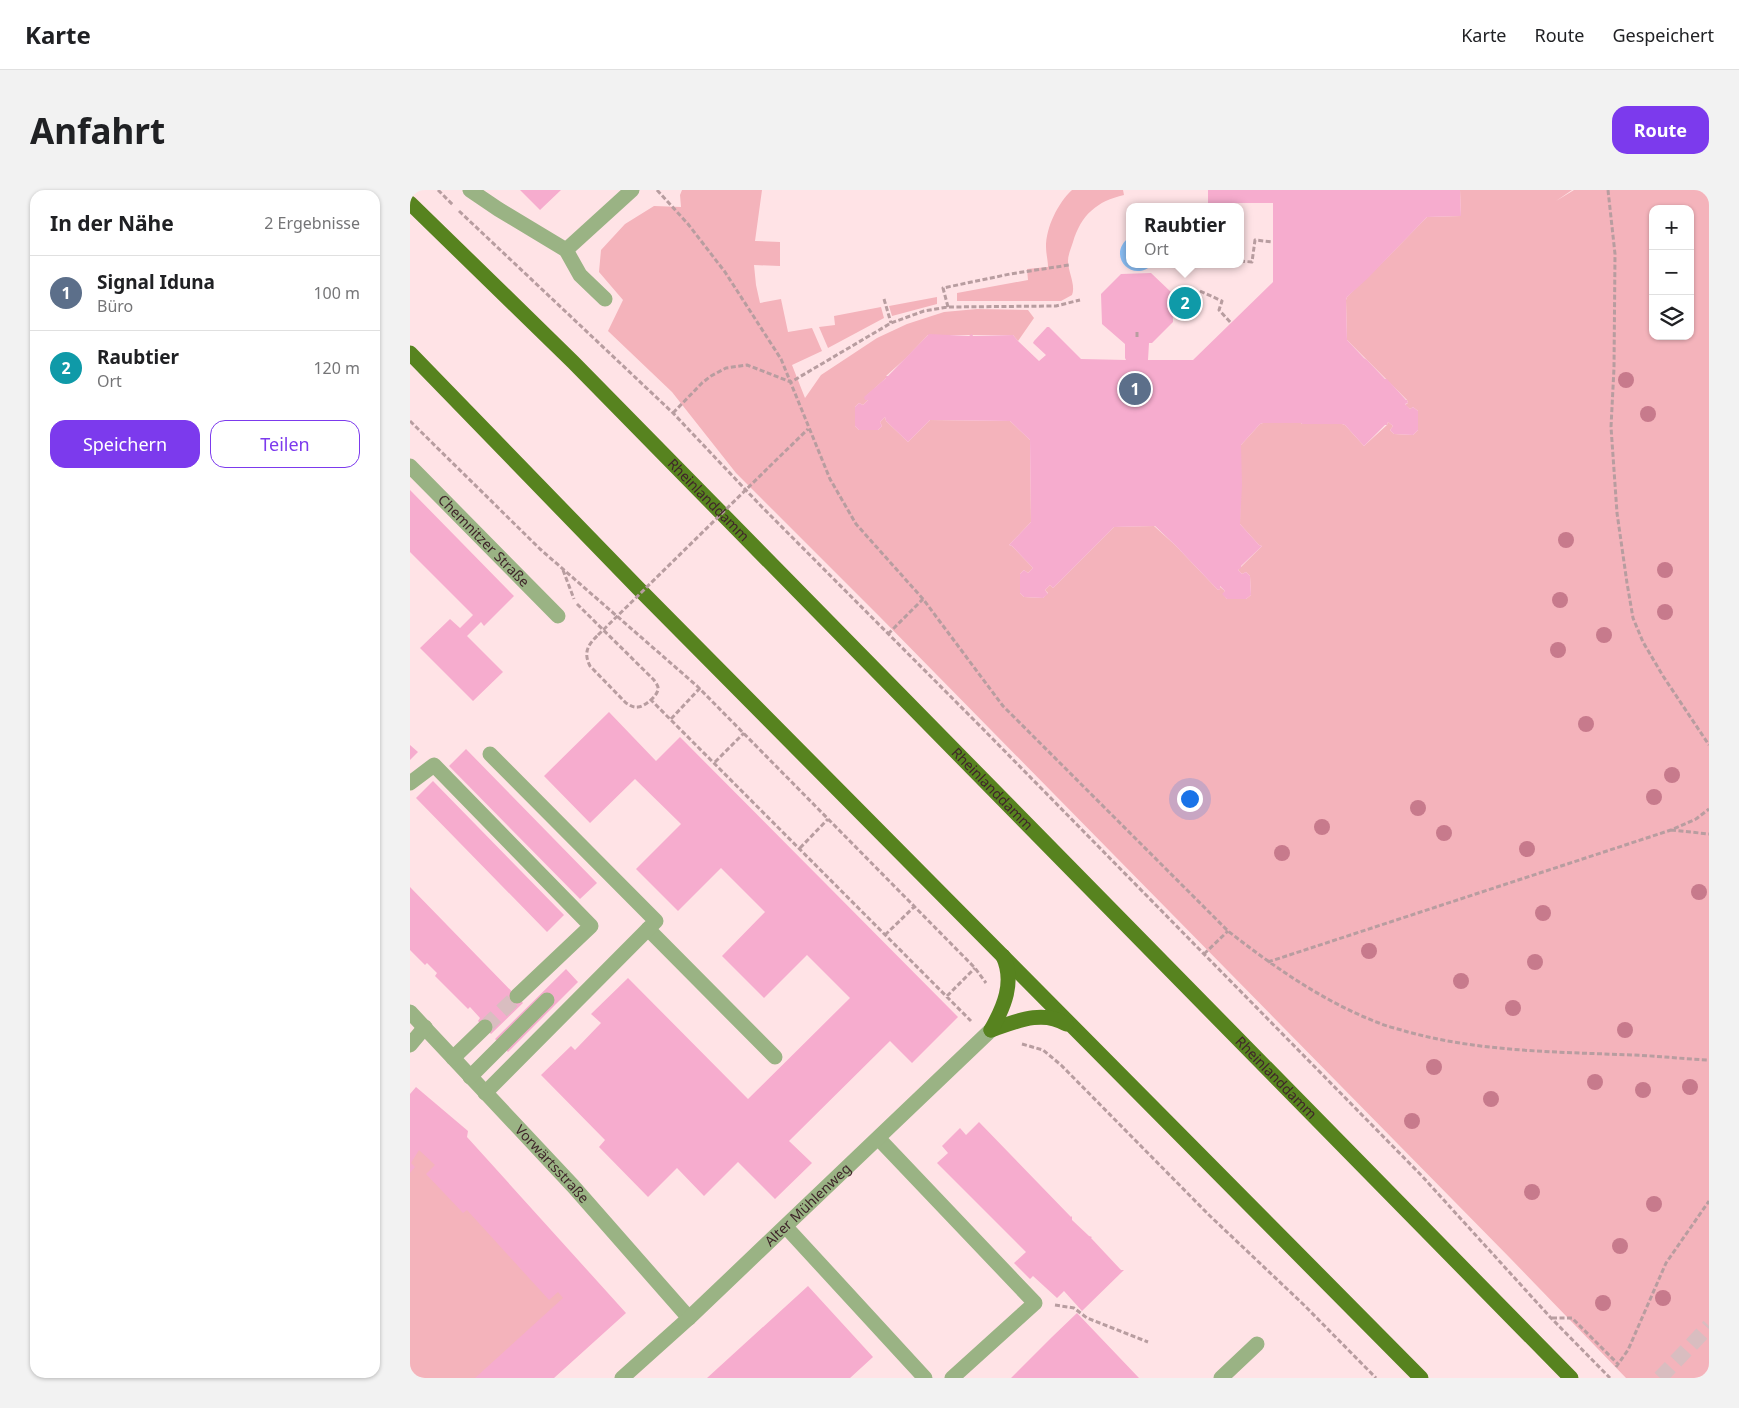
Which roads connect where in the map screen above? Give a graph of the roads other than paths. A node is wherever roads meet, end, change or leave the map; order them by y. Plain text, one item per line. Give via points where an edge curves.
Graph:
1 (470, 190) edge
2 (632, 190) edge
3 (410, 203) edge
4 (566, 250) junction
5 (605, 299) dead end
6 (410, 353) edge
7 (410, 466) edge
8 (558, 616) dead end
9 (490, 754) dead end
10 (410, 783) edge
11 (648, 929) junction
12 (1002, 955) junction
13 (517, 996) tunnel mouth
14 (546, 1000) dead end
15 (410, 1012) edge
16 (425, 1027) junction
17 (485, 1028) tunnel mouth
18 (1074, 1029) junction
19 (991, 1030) junction
20 (410, 1045) edge
21 (775, 1057) dead end
22 (453, 1058) junction
23 (470, 1077) junction
24 (485, 1093) junction
25 (879, 1139) junction
26 (786, 1227) junction
27 (689, 1318) junction
28 (1257, 1344) dead end
29 (622, 1378) edge
30 (925, 1378) edge
31 (952, 1378) edge
32 (1221, 1378) edge
33 (1421, 1378) edge
34 (1571, 1378) edge

1 - 4 street
2 - 4 street
3 - 34 main road, Rheinlanddamm via 573,362
4 - 5 street via 580,275
6 - 12 main road
7 - 8 street, Chemnitzer Straße
9 - 11 street via 656,921
10 - 13 street via 434,765 591,926
11 - 21 street
11 - 24 street
12 - 18 main road
12 - 19 main road via 1008,966 1008,988 1003,1010
14 - 23 street
15 - 16 street, Vorwärtsstraße
16 - 20 street
16 - 22 street, Vorwärtsstraße
17 - 22 street
18 - 19 main road via 1061,1020 1044,1016
18 - 33 main road
19 - 25 street, Alter Mühlenweg
22 - 23 street, Vorwärtsstraße
23 - 24 street, Vorwärtsstraße
24 - 27 street, Vorwärtsstraße via 573,1186
25 - 26 street, Alter Mühlenweg
25 - 31 street via 1034,1303
26 - 27 street, Alter Mühlenweg
26 - 30 street
27 - 29 street, Alter Mühlenweg
28 - 32 street

